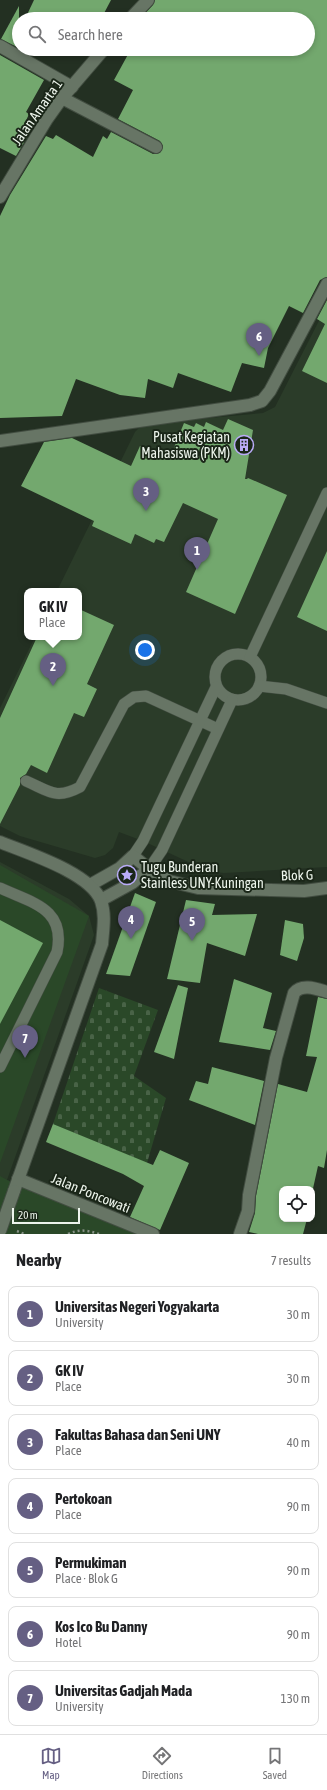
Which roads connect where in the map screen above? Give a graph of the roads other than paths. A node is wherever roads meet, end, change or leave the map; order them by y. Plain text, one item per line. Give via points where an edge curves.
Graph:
1 (148, 0) edge
2 (137, 12) edge
3 (0, 46) edge
4 (12, 53) edge
5 (18, 56) edge
6 (98, 56) edge
7 (72, 87) junction
8 (62, 98) junction
9 (156, 147) dead end
10 (0, 196) edge
11 (327, 284) edge
12 (0, 441) edge
13 (327, 492) edge
14 (250, 657) junction
15 (259, 686) junction
16 (216, 687) junction
17 (232, 700) junction
18 (327, 704) edge
19 (200, 721) junction
20 (218, 729) junction
21 (26, 780) dead end
22 (0, 842) edge
23 (133, 856) junction
24 (149, 869) junction
25 (90, 885) junction
26 (0, 888) edge
27 (327, 888) edge
28 (101, 900) junction
29 (327, 992) edge
30 (0, 1066) edge
31 (18, 1179) junction
32 (0, 1231) edge
33 (153, 1234) edge
34 (240, 1234) edge

1 - 2 street
3 - 4 street
5 - 7 street
6 - 7 street, Jalan Amarta 1
7 - 8 street, Jalan Amarta 1
8 - 9 street
8 - 10 street, Jalan Amarta 1
11 - 12 street via 270,391 262,401
13 - 14 lane
14 - 15 lane via 260,670
14 - 16 lane via 242,653 224,657 214,671
15 - 17 lane via 248,698
15 - 18 lane via 286,689
16 - 17 lane via 220,693
16 - 19 lane
17 - 20 lane
19 - 20 lane
19 - 21 lane via 146,696 134,697 124,704 80,787 67,795 53,793
19 - 23 lane via 143,841
20 - 24 lane via 162,850
22 - 25 street via 75,874
23 - 24 street, Blok G
23 - 25 street via 120,868
24 - 27 street, Blok G via 169,881 198,888 304,892
24 - 28 street via 132,883
25 - 28 street
26 - 30 lane via 39,905 48,912 58,929 59,941 57,952
28 - 31 street via 104,918 102,944
29 - 34 street via 309,988 294,993 276,1058 248,1211
31 - 32 street, bridge
31 - 33 street, Jalan Poncowati

